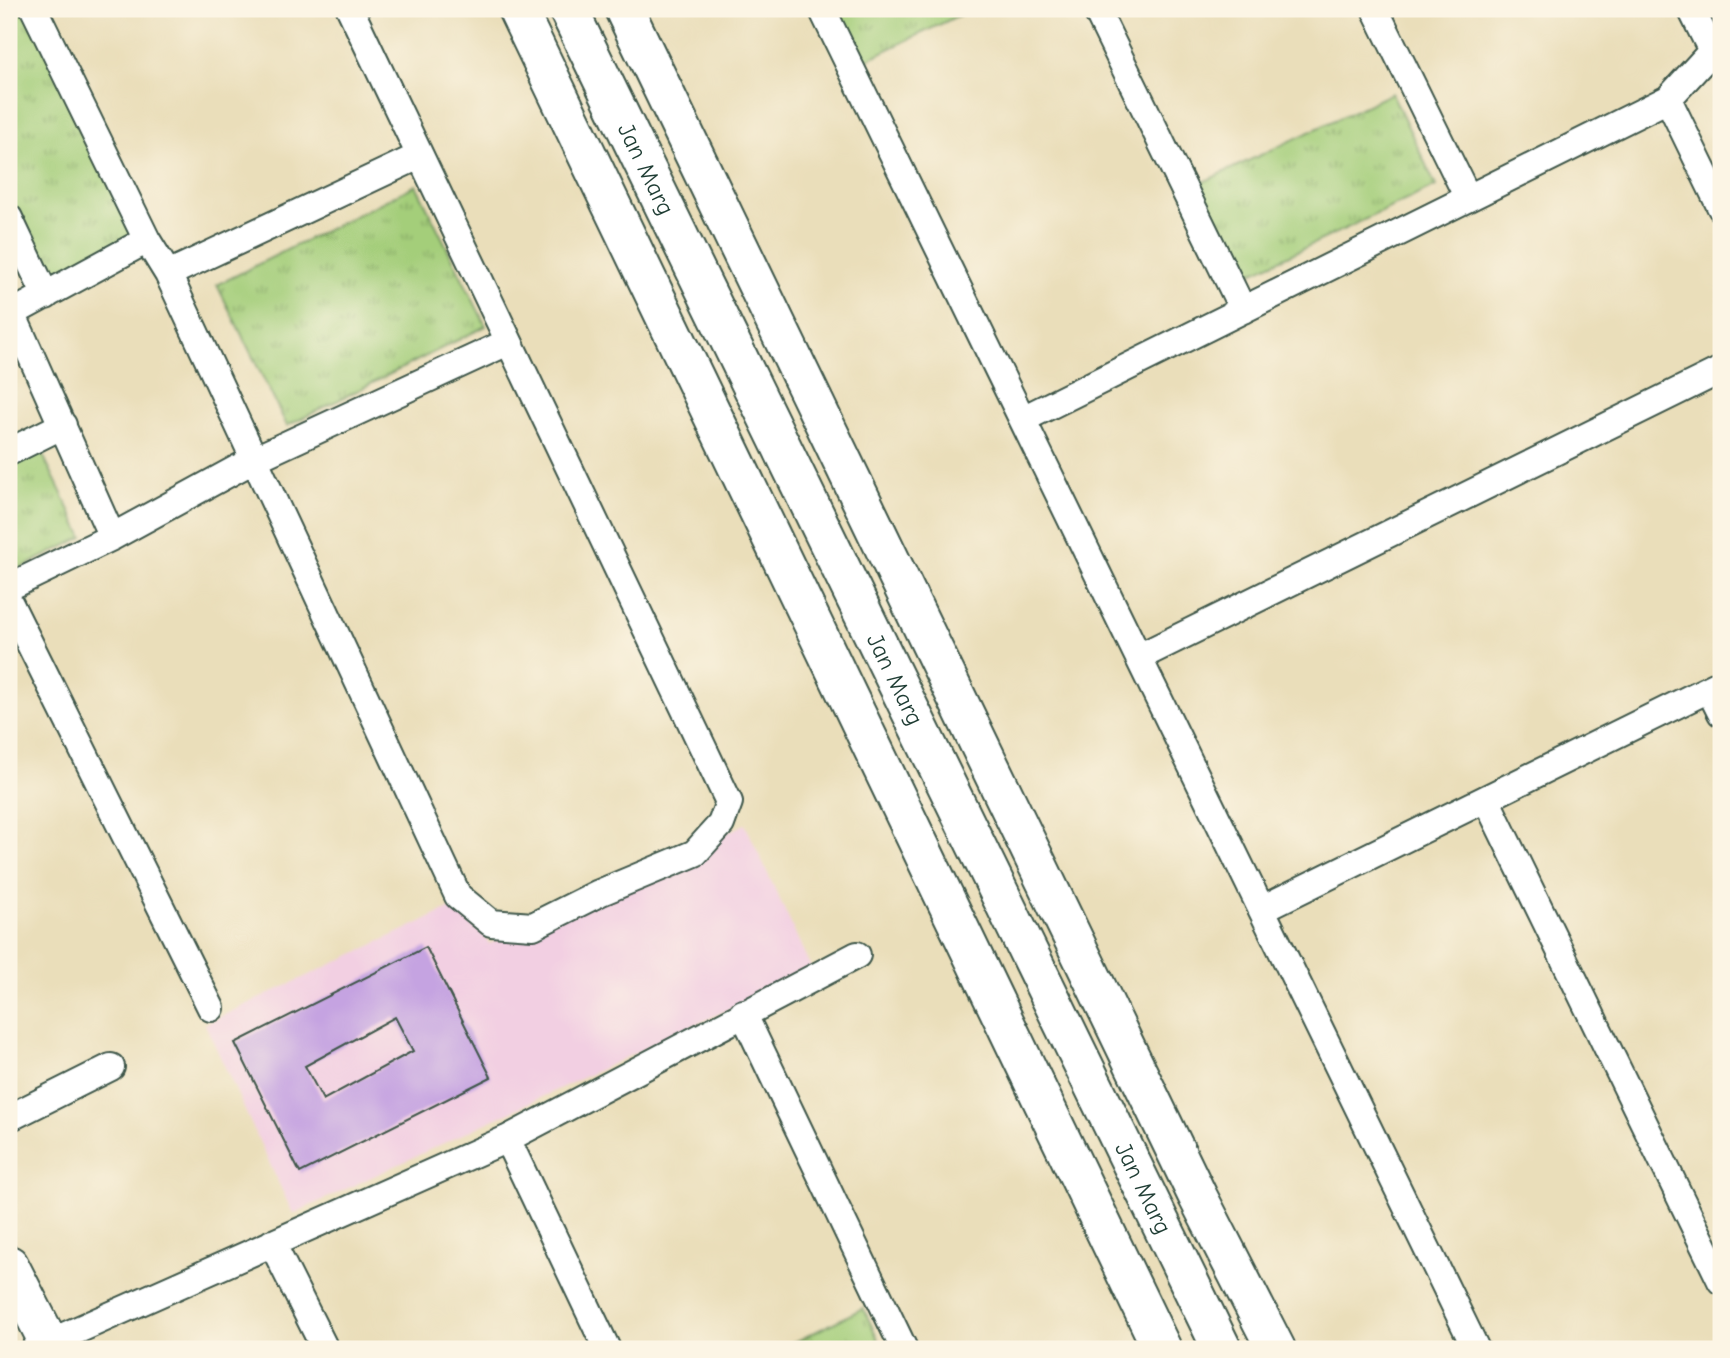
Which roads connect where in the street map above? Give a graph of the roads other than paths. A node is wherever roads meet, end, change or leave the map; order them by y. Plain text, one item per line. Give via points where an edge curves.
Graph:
1 (34, 9) edge
2 (350, 9) edge
3 (517, 9) edge
4 (569, 9) edge
5 (624, 9) edge
6 (822, 9) edge
7 (1096, 9) edge
8 (1375, 9) edge
9 (1691, 9) edge
10 (1717, 49) edge
11 (1668, 99) junction
12 (419, 156) junction
13 (1468, 198) junction
14 (1721, 208) edge
15 (9, 218) edge
16 (147, 240) junction
17 (167, 274) junction
18 (46, 296) junction
19 (1243, 310) junction
20 (10, 314) edge
21 (508, 342) junction
22 (1721, 370) edge
23 (1023, 418) junction
24 (63, 425) junction
25 (9, 452) edge
26 (255, 459) junction
27 (112, 537) junction
28 (9, 587) edge
29 (9, 602) edge
30 (1139, 657) junction
31 (1715, 686) edge
32 (1721, 713) edge
33 (1486, 799) junction
34 (1262, 909) junction
35 (857, 955) dead end
36 (211, 1008) dead end
37 (743, 1013) junction
38 (111, 1067) dead end
39 (9, 1118) edge
40 (507, 1139) junction
41 (272, 1243) junction
42 (9, 1265) edge
43 (1721, 1281) edge
44 (45, 1347) edge
45 (325, 1349) edge
46 (607, 1349) edge
47 (904, 1349) edge
48 (1162, 1349) edge
49 (1222, 1349) edge
50 (1276, 1349) edge
51 (1476, 1349) edge

1 - 16 street
2 - 12 street
3 - 48 main road
4 - 49 main road, Jan Marg
5 - 50 main road, Jan Marg via 1198,1197
6 - 23 street
7 - 19 street
8 - 13 street
9 - 10 street
10 - 11 street
11 - 13 street
11 - 14 street
12 - 17 street
12 - 21 street
13 - 19 street
15 - 18 street
16 - 17 street
16 - 18 street
17 - 26 street
18 - 20 street
19 - 23 street
20 - 24 street
21 - 26 street
21 - 26 street via 729,802 721,824 695,853 533,926 491,923 458,896
22 - 30 street
23 - 30 street
24 - 25 street
24 - 27 street
26 - 27 street
27 - 28 street
29 - 36 street
30 - 34 street
31 - 32 street
31 - 33 street
33 - 34 street
33 - 43 street
34 - 51 street
35 - 37 street
37 - 40 street
37 - 47 street
38 - 39 street
40 - 41 street
40 - 46 street
41 - 44 street
41 - 45 street
42 - 44 main road

